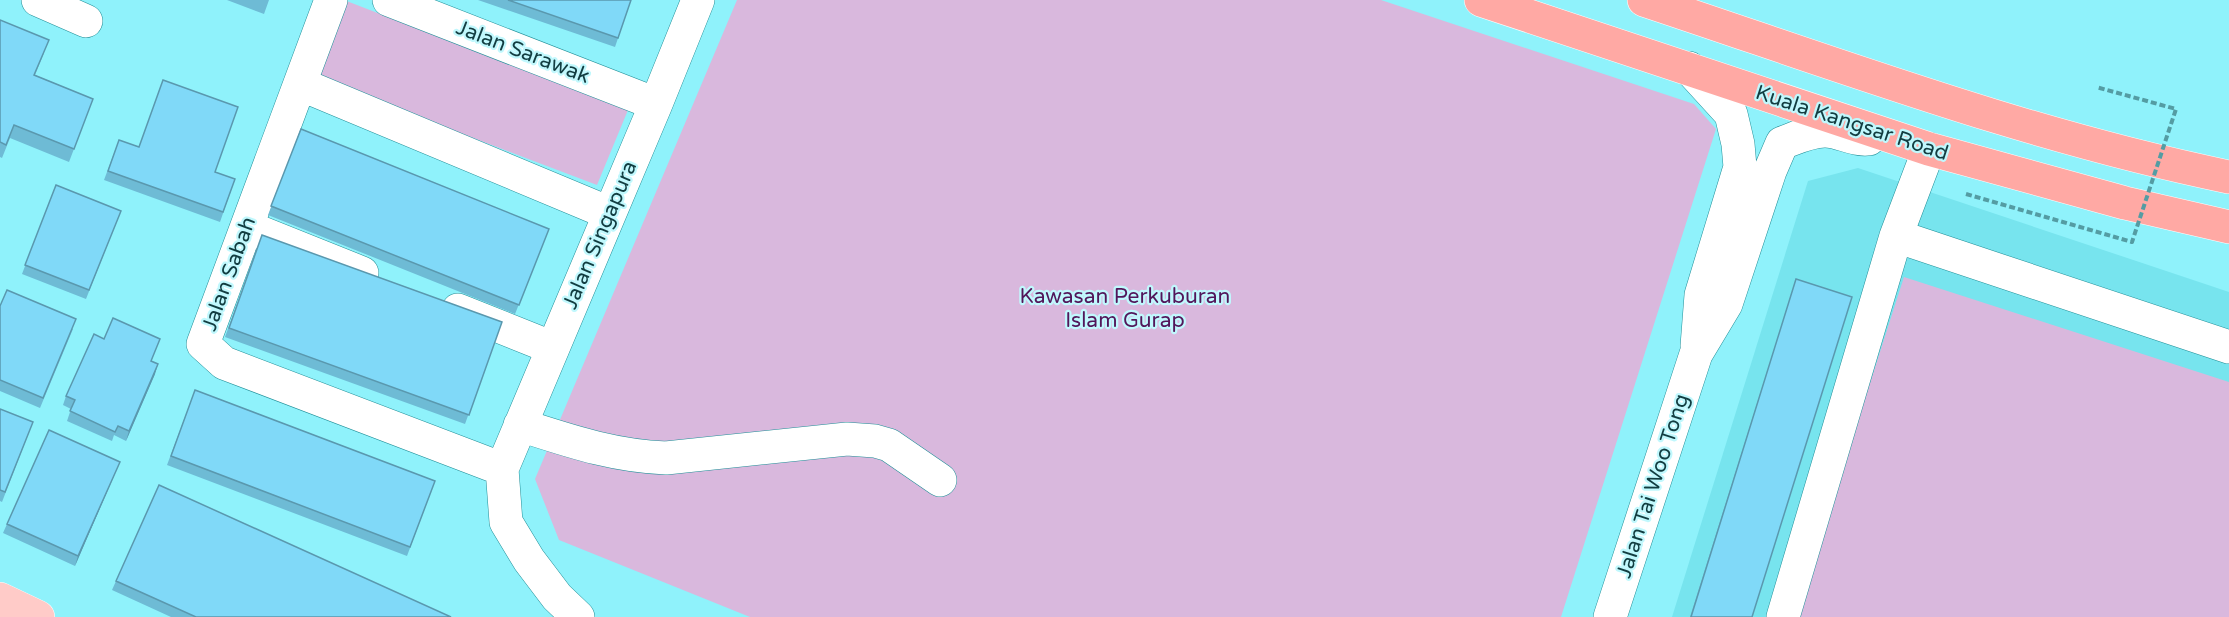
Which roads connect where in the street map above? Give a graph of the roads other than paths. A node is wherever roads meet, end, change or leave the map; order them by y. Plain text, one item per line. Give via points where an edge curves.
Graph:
1 (38, 0) edge
2 (331, 0) edge
3 (389, 0) edge
4 (698, 0) edge
5 (1481, 0) edge
6 (1644, 0) edge
7 (86, 21) dead end
8 (1689, 68) junction
9 (300, 84) junction
10 (656, 104) junction
11 (1890, 136) junction
12 (1929, 149) junction
13 (2229, 177) edge
14 (2125, 203) junction
15 (609, 213) junction
16 (247, 227) junction
17 (2229, 227) edge
18 (1896, 236) junction
19 (2229, 244) edge
20 (389, 283) edge
21 (432, 300) edge
22 (2229, 347) edge
23 (553, 348) junction
24 (1696, 354) junction
25 (520, 425) junction
26 (502, 469) junction
27 (940, 480) dead end
28 (0, 599) edge
29 (38, 617) edge
30 (578, 617) edge
31 (1610, 617) edge
32 (1783, 617) edge

1 - 7 street
2 - 9 street, Jalan Sabah
3 - 10 street, Jalan Sarawak
4 - 10 street, Jalan Singapura
5 - 8 highway, Kuala Kangsar Road
6 - 13 highway via 1972,110
8 - 11 highway, Kuala Kangsar Road
8 - 24 street, Jalan Tai Woo Tong via 1731,114 1740,167 1701,295
9 - 15 street
9 - 16 street, Jalan Sabah
10 - 15 street, Jalan Singapura
11 - 12 highway, Kuala Kangsar Road
11 - 24 street, Jalan Tai Woo Tong via 1861,140 1826,131 1782,143 1726,304
12 - 14 highway, Kuala Kangsar Road
12 - 18 street
14 - 17 highway, Kuala Kangsar Road
14 - 19 highway
15 - 23 street, Jalan Singapura
16 - 20 street
16 - 26 street, Jalan Sabah via 203,344 224,363
18 - 22 street
18 - 32 street
21 - 23 street
23 - 25 street, Jalan Singapura
24 - 31 street, Jalan Tai Woo Tong
25 - 26 street, Jalan Singapura
25 - 27 street via 604,452 647,458 868,440 889,446
26 - 30 street via 506,522 557,597
28 - 29 main road

